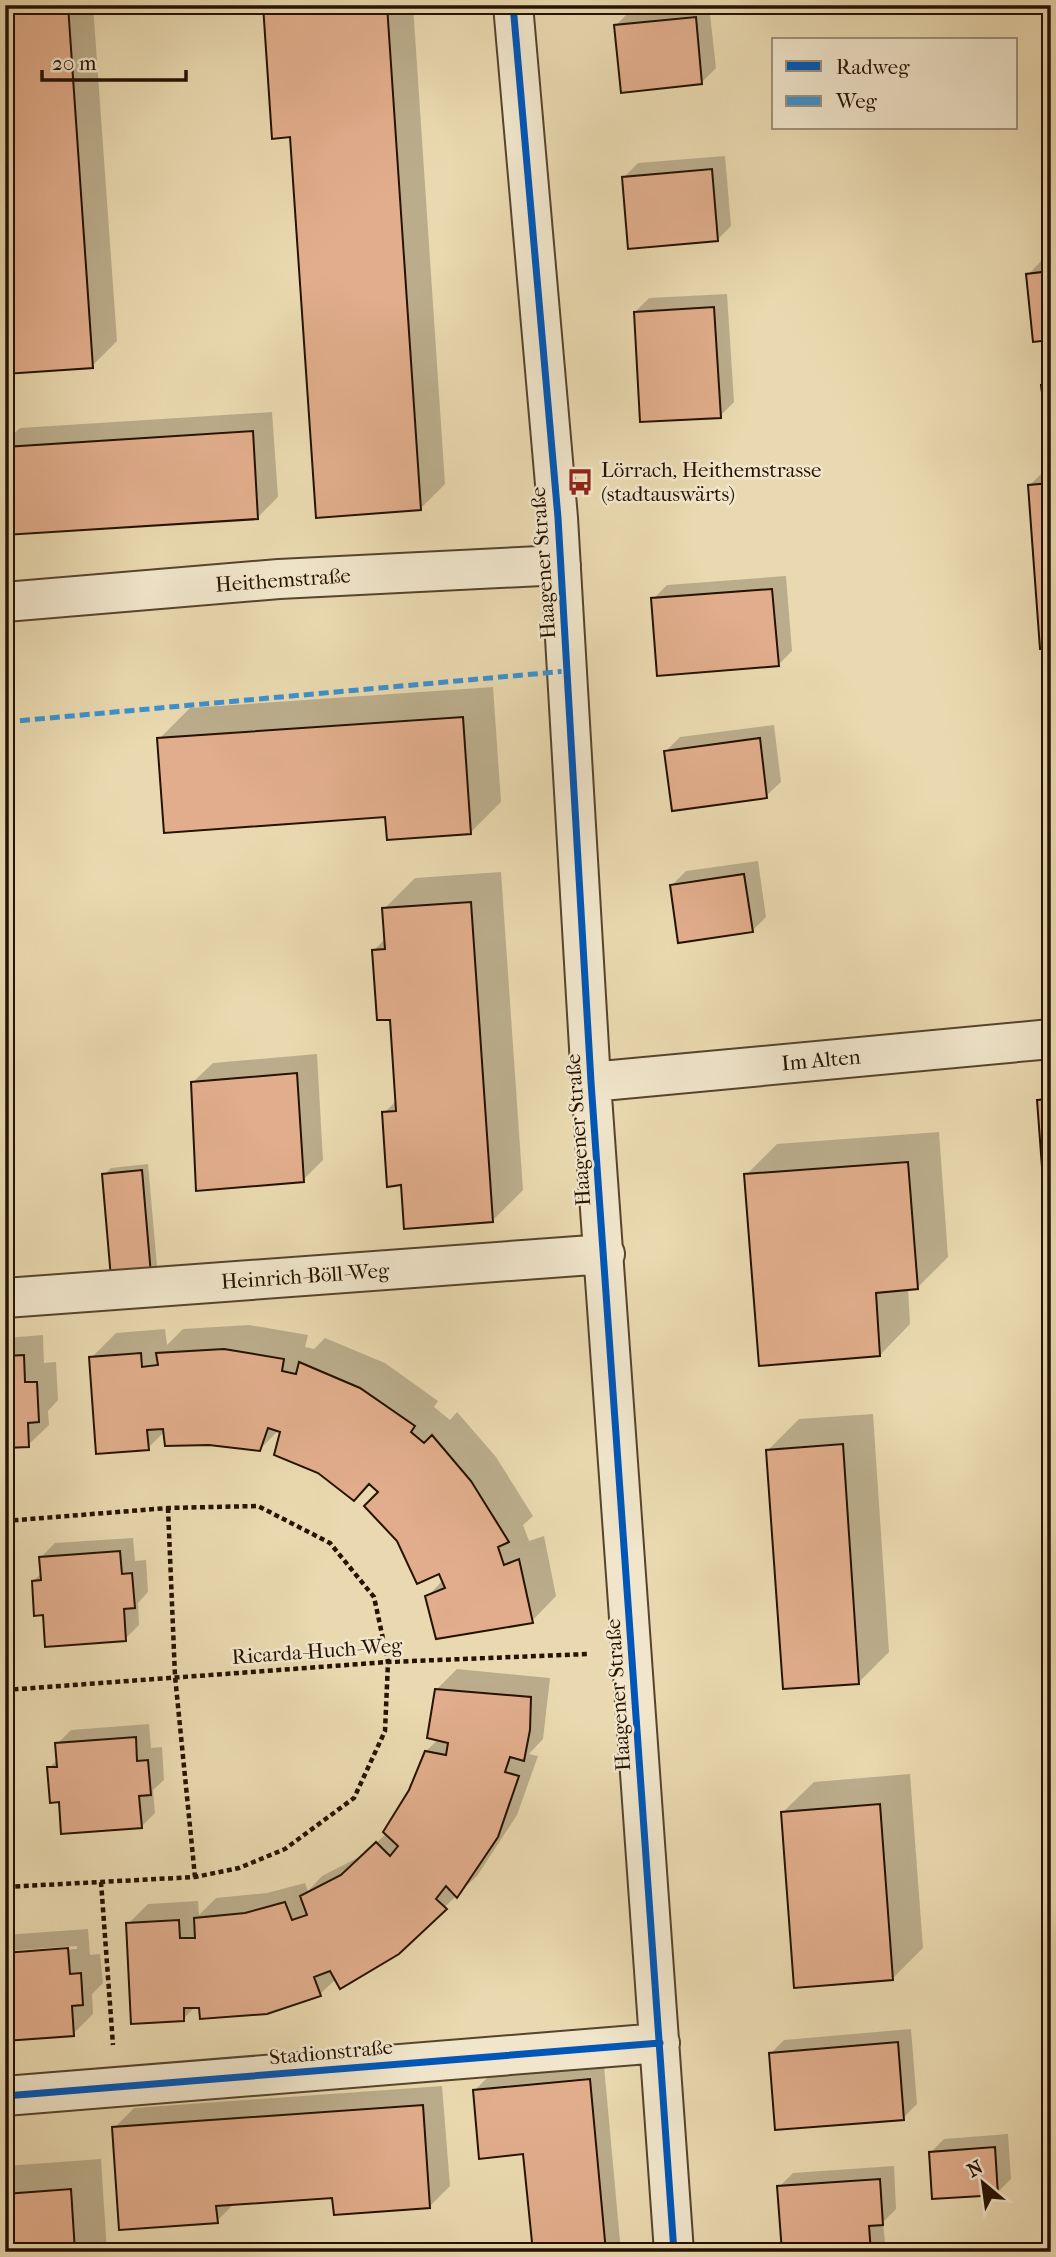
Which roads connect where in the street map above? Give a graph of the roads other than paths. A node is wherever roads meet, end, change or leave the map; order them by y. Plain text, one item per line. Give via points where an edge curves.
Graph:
1 (513, 5) edge
2 (561, 565) junction
3 (5, 602) edge
4 (1051, 1039) edge
5 (591, 1082) junction
6 (604, 1254) junction
7 (5, 1298) edge
8 (660, 2043) junction
9 (5, 2096) edge
10 (674, 2252) edge

1 - 2 street, Haagener Straße
2 - 3 street, Heithemstraße via 279,579
2 - 5 street, Haagener Straße
4 - 5 street, Im Alten
5 - 6 street, Haagener Straße
6 - 7 street, Heinrich-Böll-Weg
6 - 8 street, Haagener Straße
8 - 9 street, Stadionstraße
8 - 10 street, Haagener Straße

